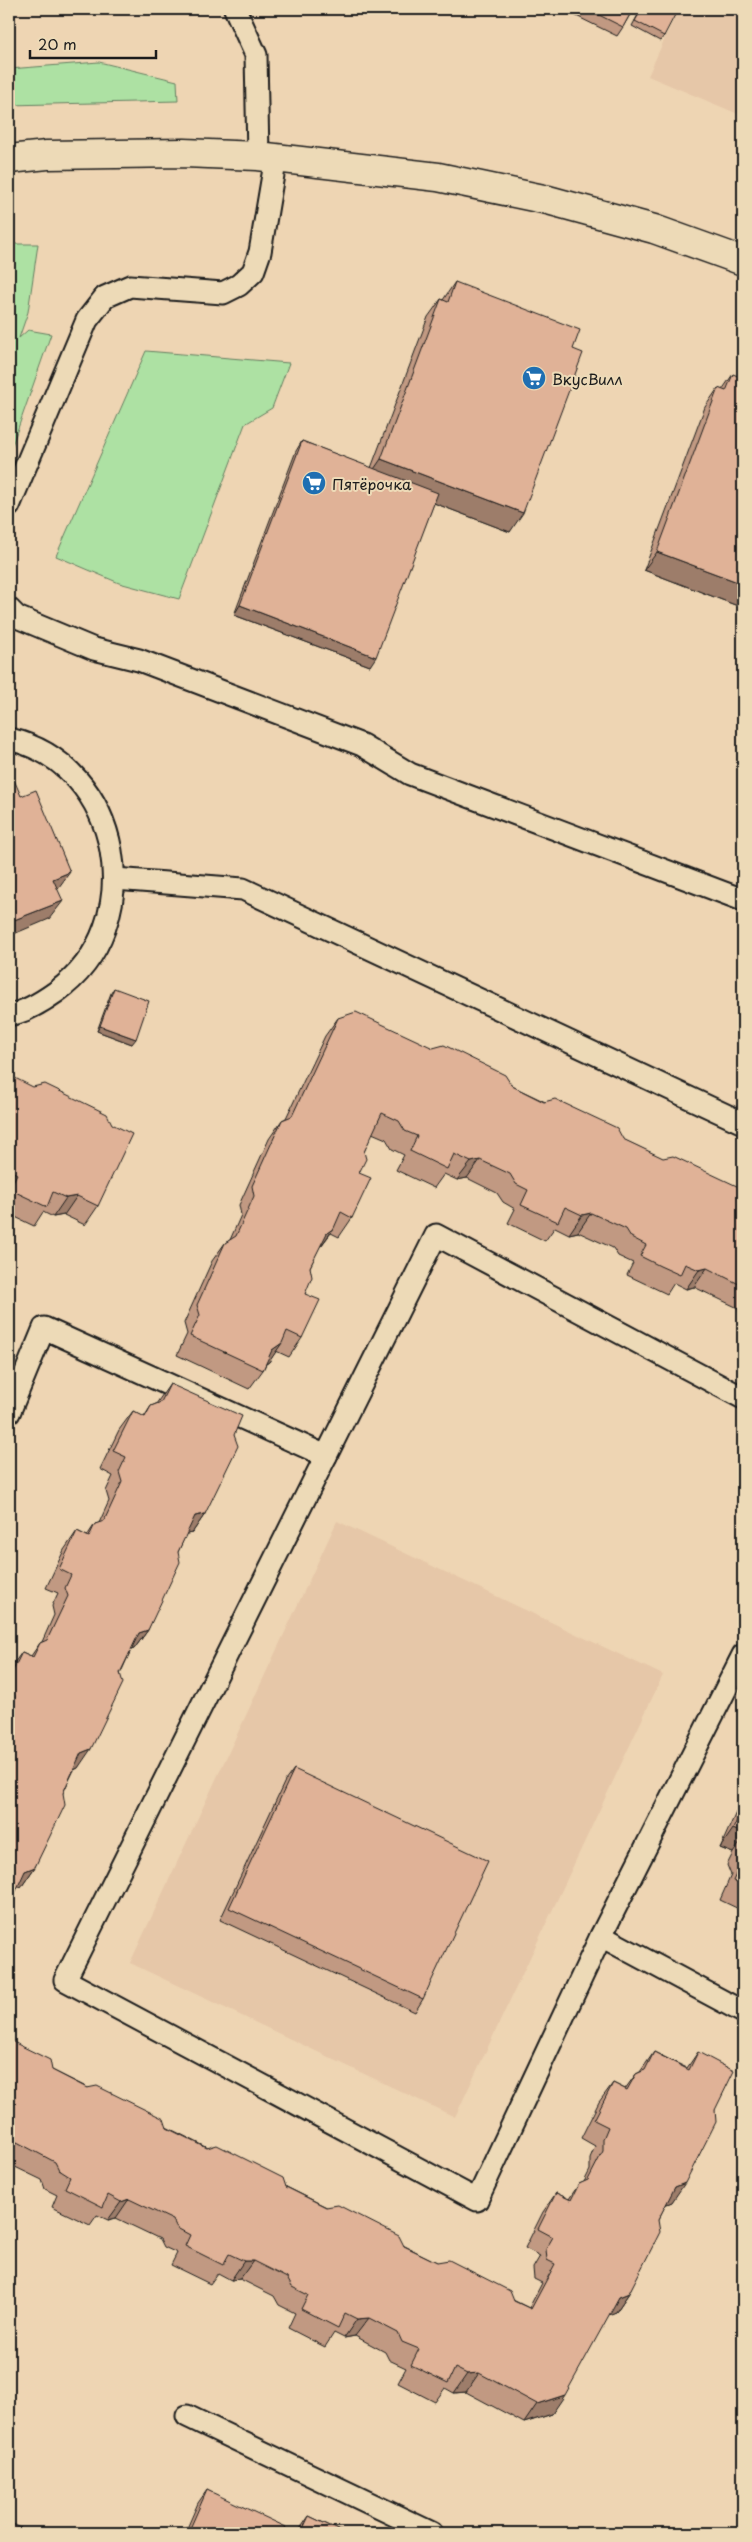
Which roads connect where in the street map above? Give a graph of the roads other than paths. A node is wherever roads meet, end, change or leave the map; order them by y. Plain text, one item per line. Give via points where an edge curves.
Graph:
1 (235, 9) edge
2 (267, 156) junction
3 (9, 159) edge
4 (743, 262) edge
5 (9, 506) edge
6 (9, 609) edge
7 (9, 739) edge
8 (115, 879) junction
9 (743, 900) edge
10 (9, 1015) edge
11 (743, 1123) edge
12 (743, 1398) edge
13 (9, 1413) edge
14 (326, 1456) junction
15 (743, 1655) edge
16 (601, 1936) junction
17 (743, 2012) edge
18 (187, 2416) dead end
19 (432, 2533) edge

1 - 2 lane via 256,55
2 - 3 street via 174,153 47,155
2 - 4 street via 438,177 548,200 654,228
2 - 5 lane via 260,252 253,272 239,285 223,293 130,286 105,297 87,320
6 - 9 lane via 18,617 94,649 139,660 353,742 410,774
7 - 8 lane via 44,753 68,771 89,794 103,820 112,849
8 - 10 lane via 111,909 102,937 86,963 66,985 41,1002
8 - 11 lane via 243,889
12 - 14 lane via 436,1235
13 - 14 lane via 44,1328
14 - 16 lane via 65,1980 477,2200
15 - 16 lane
16 - 17 lane
18 - 19 lane

